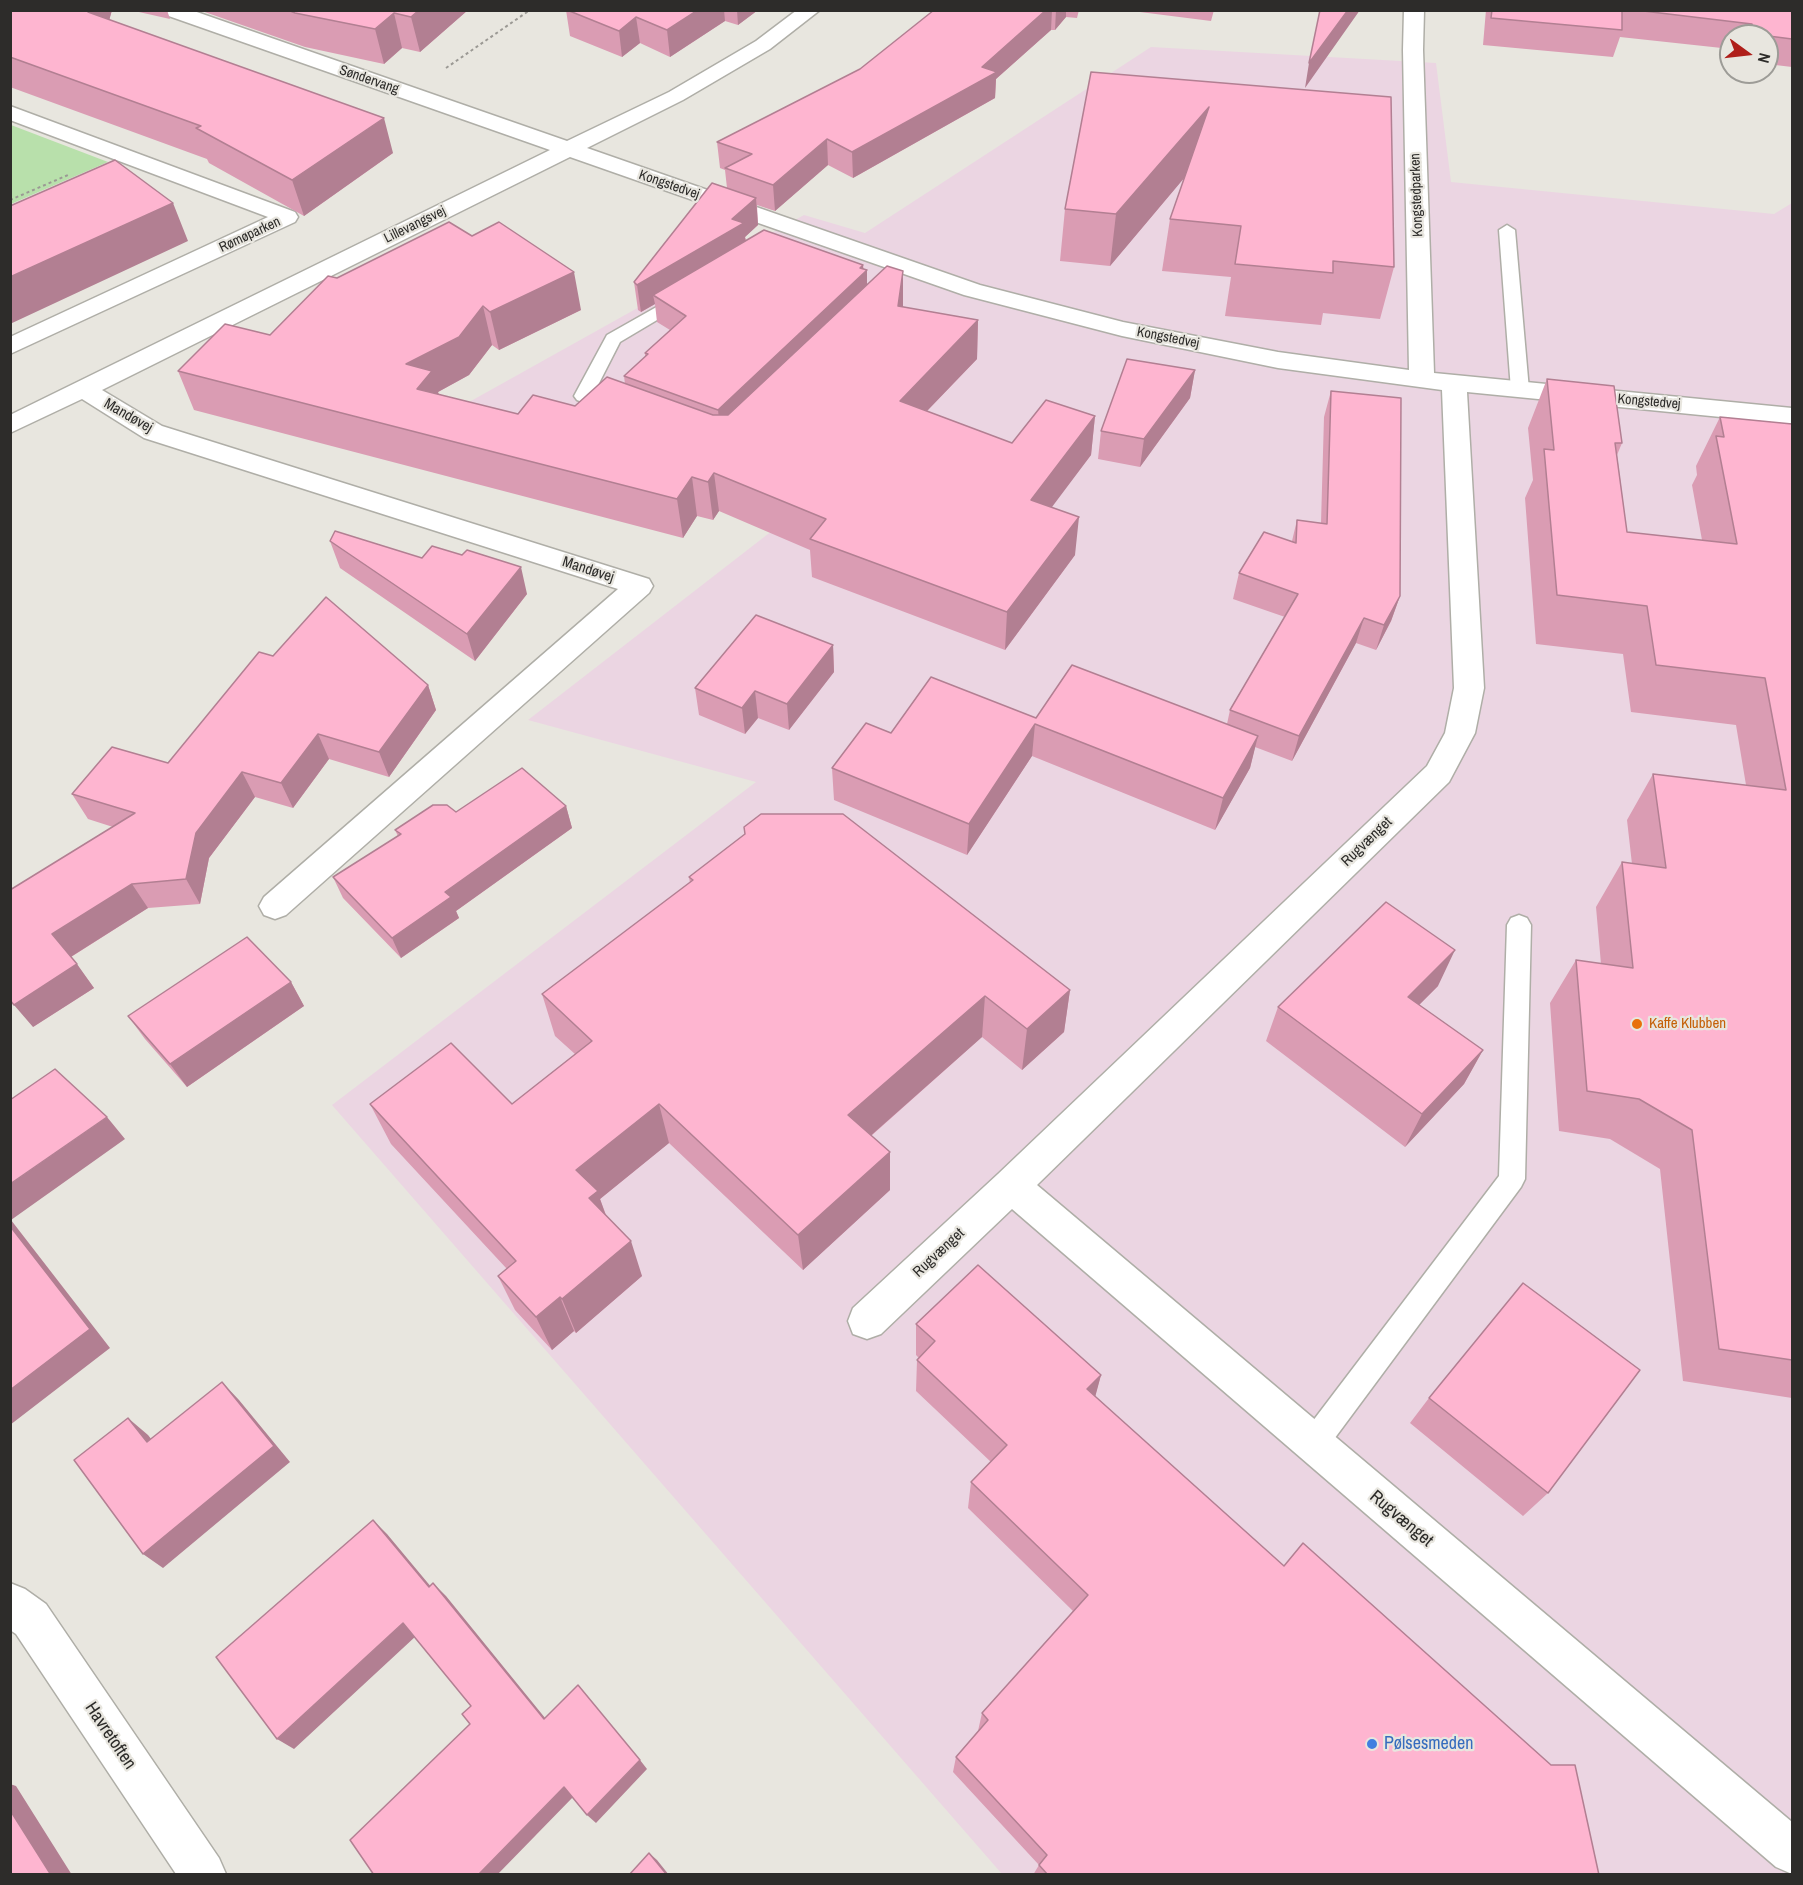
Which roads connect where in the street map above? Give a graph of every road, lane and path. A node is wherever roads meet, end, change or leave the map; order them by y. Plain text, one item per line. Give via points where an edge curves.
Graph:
1 (170, 10) edge
2 (530, 10) edge
3 (810, 10) edge
4 (1414, 10) edge
5 (408, 94) junction
6 (10, 112) edge
7 (567, 150) junction
8 (118, 153) junction
9 (10, 200) edge
10 (1508, 230) dead end
11 (694, 290) edge
12 (10, 347) edge
13 (1422, 380) junction
14 (1454, 384) junction
15 (82, 389) junction
16 (1520, 390) junction
17 (627, 412) edge
18 (1792, 416) edge
19 (10, 424) edge
20 (275, 906) dead end
21 (1519, 925) dead end
22 (1011, 1186) junction
23 (867, 1321) dead end
24 (1313, 1444) junction
25 (10, 1604) edge
26 (1792, 1851) edge
27 (203, 1875) edge

1 - 5 street, Søndervang
2 - 5 path
3 - 7 street, Lillevangsvej via 763,45 676,96
4 - 13 street, Kongstedparken
5 - 7 street, Søndervang
6 - 8 street, Rømøparken
7 - 13 street, Kongstedvej via 902,277 972,290 1122,329 1278,360
7 - 15 street, Lillevangsvej
8 - 9 path
8 - 12 street, Rømøparken via 287,218
10 - 16 lane
11 - 17 lane via 613,339 583,396
13 - 14 street, Kongstedvej
14 - 16 street, Kongstedvej
14 - 22 street, Rugvænget via 1469,688 1460,733 1438,774
15 - 19 street, Lillevangsvej
15 - 20 street, Mandøvej via 153,432 639,586
16 - 18 street, Kongstedvej
21 - 24 lane via 1512,1179
22 - 23 street, Rugvænget
22 - 24 street, Rugvænget
24 - 26 street, Rugvænget
25 - 27 street, Havretoften via 31,1619

